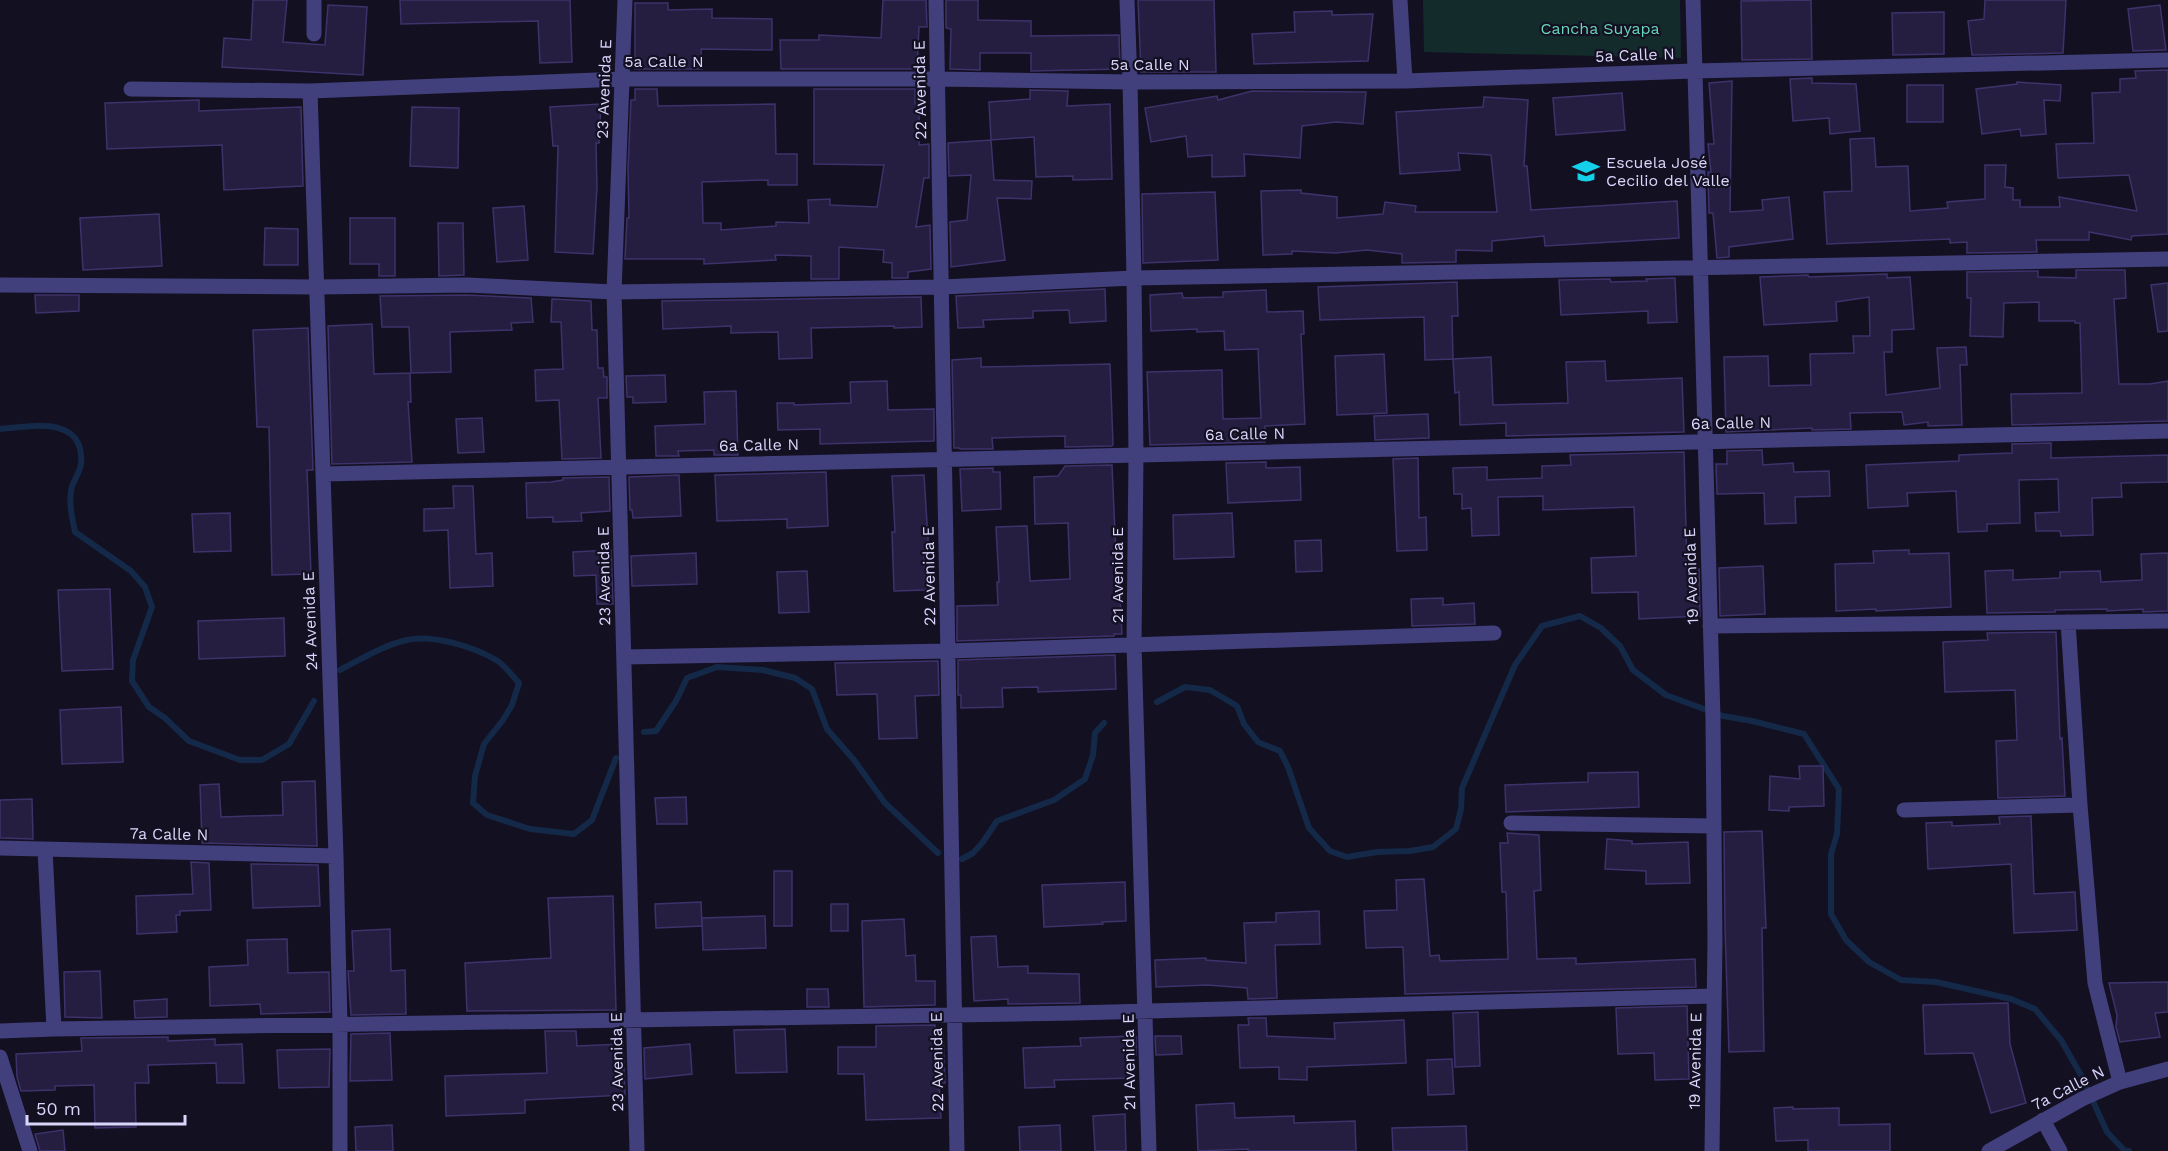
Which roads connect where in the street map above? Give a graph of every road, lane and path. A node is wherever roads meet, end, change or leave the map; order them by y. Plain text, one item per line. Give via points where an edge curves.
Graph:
1 (314, 0) edge
2 (625, 0) edge
3 (936, 0) edge
4 (1127, 0) edge
5 (1400, 0) edge
6 (1693, 0) edge
7 (314, 34) dead end
8 (2168, 60) edge
9 (1694, 71) junction
10 (622, 79) junction
11 (938, 79) junction
12 (1405, 81) junction
13 (1131, 82) junction
14 (131, 89) dead end
15 (310, 91) junction
16 (2168, 259) edge
17 (1702, 268) junction
18 (1134, 278) junction
19 (0, 285) edge
20 (318, 287) junction
21 (942, 287) junction
22 (614, 292) junction
23 (2168, 431) edge
24 (1705, 441) junction
25 (1136, 455) junction
26 (945, 459) junction
27 (620, 466) junction
28 (323, 474) junction
29 (2168, 621) edge
30 (2068, 622) junction
31 (1710, 626) junction
32 (1494, 633) dead end
33 (1134, 645) junction
34 (948, 651) junction
35 (624, 657) junction
36 (2080, 805) junction
37 (1904, 810) dead end
38 (1511, 823) dead end
39 (1714, 826) junction
40 (0, 849) edge
41 (45, 850) junction
42 (336, 856) junction
43 (1714, 996) junction
44 (1146, 1010) junction
45 (954, 1015) junction
46 (634, 1020) junction
47 (340, 1025) junction
48 (54, 1029) junction
49 (0, 1031) edge
50 (0, 1057) edge
51 (2168, 1069) edge
52 (2120, 1082) junction
53 (2043, 1120) junction
54 (30, 1151) edge
55 (340, 1151) edge
56 (637, 1151) edge
57 (957, 1151) edge
58 (1149, 1151) edge
59 (1712, 1151) edge
60 (1989, 1151) edge
61 (2060, 1151) edge

1 - 7 street
2 - 10 street, 23 Avenida E
3 - 11 street, 22 Avenida E
4 - 13 street, 21 Avenida E
5 - 12 street
6 - 9 street, 19 Avenida E
8 - 9 street, 5a Calle N
9 - 12 street, 5a Calle N
9 - 17 street, 19 Avenida E
10 - 11 street, 5a Calle N
10 - 15 street, 5a Calle N
10 - 22 street, 23 Avenida E
11 - 13 street, 5a Calle N
11 - 21 street, 22 Avenida E
12 - 13 street, 5a Calle N
13 - 18 street, 21 Avenida E
14 - 15 street, 5a Calle N
15 - 20 street, 24 Avenida E
16 - 17 street
17 - 18 street
17 - 24 street, 19 Avenida E
18 - 21 street
18 - 25 street, 21 Avenida E
19 - 20 street
20 - 22 street via 467,285
20 - 28 street, 24 Avenida E
21 - 22 street
21 - 26 street, 22 Avenida E
22 - 27 street, 23 Avenida E
23 - 24 street, 6a Calle N
24 - 25 street, 6a Calle N
24 - 31 street, 19 Avenida E
25 - 26 street, 6a Calle N
25 - 33 street, 21 Avenida E
26 - 27 street, 6a Calle N
26 - 34 street, 22 Avenida E
27 - 28 street, 6a Calle N
27 - 35 street, 23 Avenida E
28 - 42 street, 24 Avenida E
29 - 30 street
30 - 31 street
30 - 36 street
31 - 39 street, 19 Avenida E
32 - 33 street
33 - 34 street
33 - 44 street, 21 Avenida E
34 - 35 street
34 - 45 street, 22 Avenida E
35 - 46 street, 23 Avenida E
36 - 37 street
36 - 52 street via 2095,983
38 - 39 street
39 - 43 street, 19 Avenida E
40 - 41 street, 7a Calle N
41 - 42 street, 7a Calle N
41 - 48 street
42 - 47 street, 24 Avenida E
43 - 44 street
43 - 59 street, 19 Avenida E
44 - 45 street
44 - 58 street, 21 Avenida E
45 - 46 street
45 - 57 street, 22 Avenida E
46 - 47 street
46 - 56 street, 23 Avenida E
47 - 48 street
47 - 55 street, 24 Avenida E
48 - 49 street
50 - 54 street
51 - 52 street, 7a Calle N
52 - 53 street, 7a Calle N
53 - 60 street, 7a Calle N
53 - 61 street

